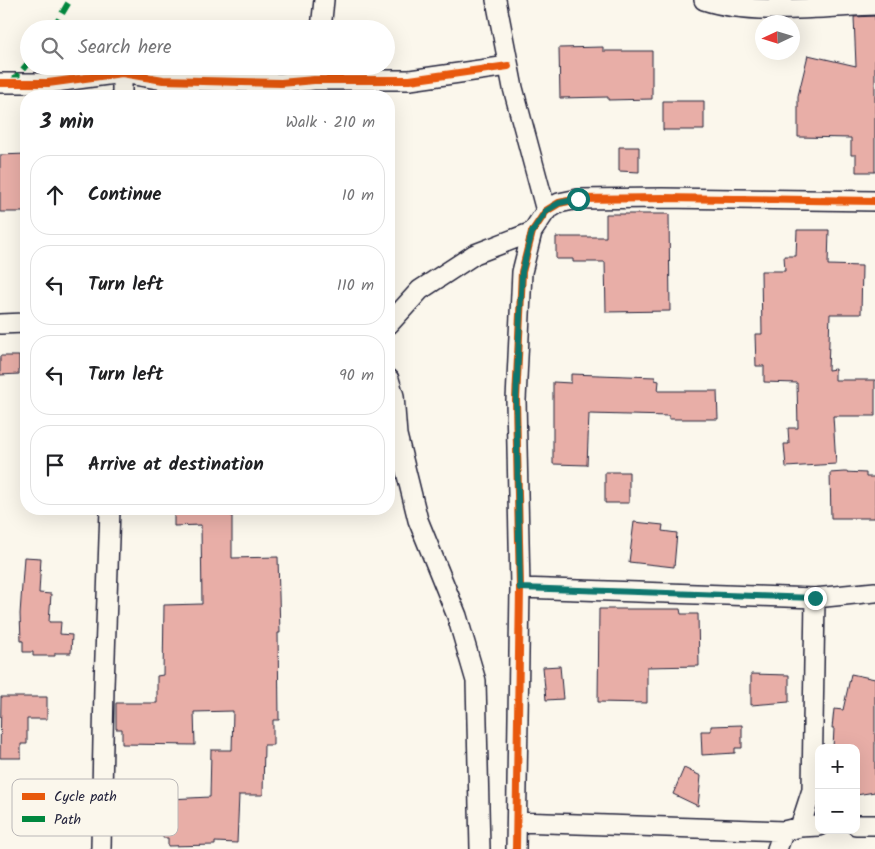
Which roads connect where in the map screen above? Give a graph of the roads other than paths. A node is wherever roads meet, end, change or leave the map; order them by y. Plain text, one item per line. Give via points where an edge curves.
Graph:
1 (324, 0) edge
2 (496, 0) edge
3 (704, 0) edge
4 (875, 5) edge
5 (321, 20) edge
6 (508, 66) junction
7 (107, 75) edge
8 (122, 75) edge
9 (134, 75) edge
10 (323, 81) edge
11 (0, 83) edge
12 (122, 90) edge
13 (875, 201) edge
14 (546, 211) junction
15 (532, 232) junction
16 (395, 317) edge
17 (20, 323) edge
18 (0, 324) edge
19 (395, 445) edge
20 (110, 515) edge
21 (520, 588) junction
22 (875, 592) edge
23 (815, 598) junction
24 (102, 779) edge
25 (518, 822) junction
26 (875, 825) edge
27 (815, 826) edge
28 (860, 826) edge
29 (792, 829) junction
30 (101, 836) edge
31 (101, 849) edge
32 (480, 849) edge
33 (516, 849) edge
34 (777, 849) edge

1 - 5 street
2 - 6 street
3 - 4 street via 746,8
6 - 10 street via 410,80
6 - 14 street
7 - 11 street via 48,83
8 - 12 street
9 - 10 street via 163,80
13 - 14 street via 578,199 559,203
14 - 15 street
15 - 16 street via 475,254 420,290
15 - 21 street via 522,272 516,400
17 - 18 street
19 - 32 street via 418,520 457,616 476,682
20 - 24 street
21 - 23 street
21 - 25 street
22 - 23 street
23 - 29 street via 812,790
25 - 29 street
25 - 33 street
26 - 28 street
27 - 29 street
29 - 34 street
30 - 31 street

